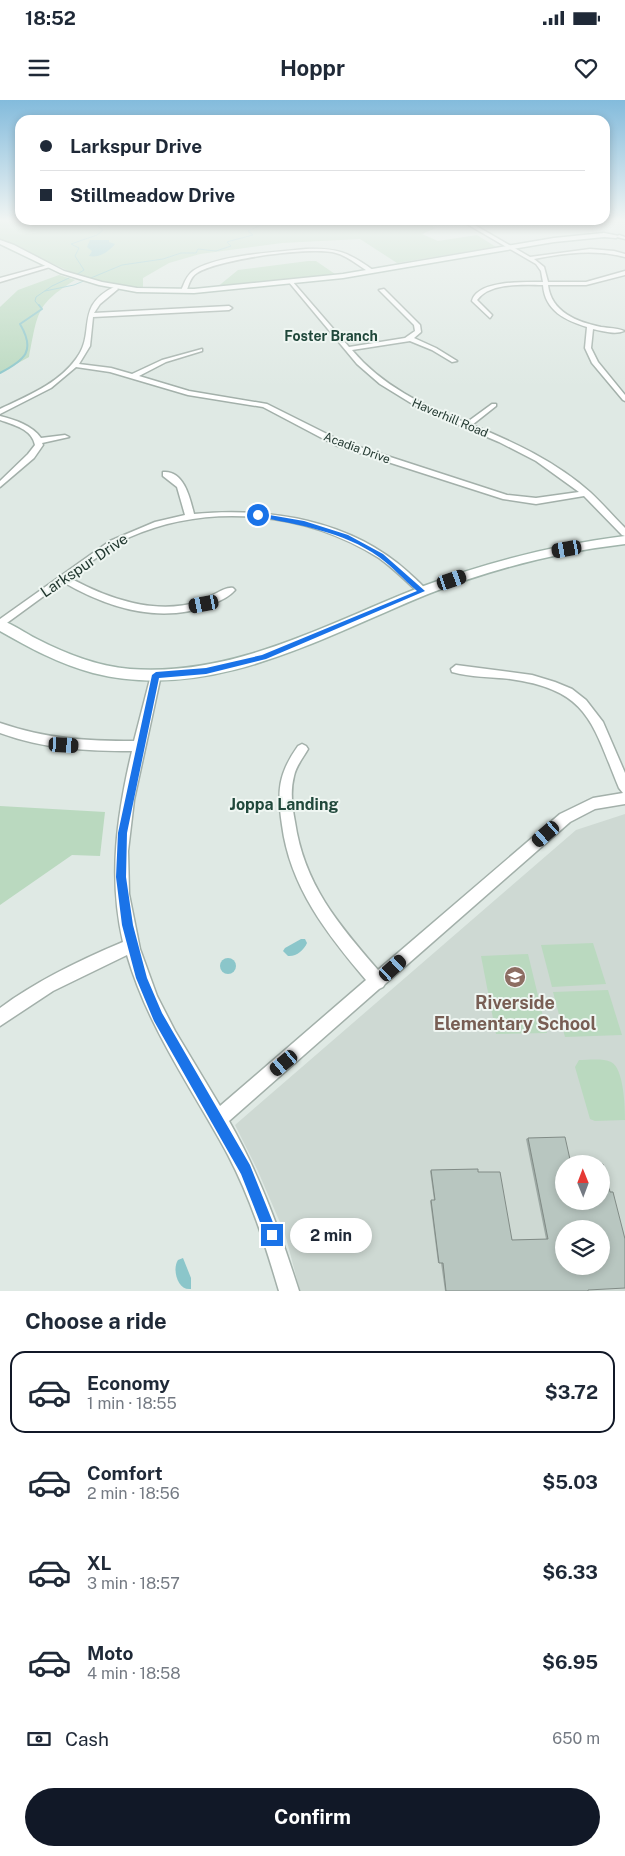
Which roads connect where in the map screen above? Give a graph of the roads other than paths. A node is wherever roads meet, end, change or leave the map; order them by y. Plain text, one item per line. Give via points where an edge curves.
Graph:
1 (15, 276) edge
2 (73, 276) edge
3 (191, 276) edge
4 (342, 276) edge
5 (545, 276) edge
6 (619, 276) edge
7 (0, 280) edge
8 (290, 282) junction
9 (547, 283) junction
10 (116, 288) junction
11 (382, 290) dead end
12 (184, 291) junction
13 (229, 308) dead end
14 (90, 315) junction
15 (490, 316) dead end
16 (590, 327) junction
17 (624, 332) edge
18 (411, 339) junction
19 (348, 349) junction
20 (200, 350) dead end
21 (454, 361) dead end
22 (75, 365) junction
23 (134, 376) junction
24 (625, 399) edge
25 (494, 405) dead end
26 (0, 412) edge
27 (0, 418) edge
28 (467, 426) junction
29 (65, 437) dead end
30 (39, 441) junction
31 (166, 474) dead end
32 (0, 485) edge
33 (586, 493) junction
34 (190, 516) junction
35 (625, 534) edge
36 (625, 540) edge
37 (63, 578) junction
38 (230, 590) dead end
39 (422, 591) junction
40 (0, 624) edge
41 (456, 669) dead end
42 (156, 675) junction
43 (0, 728) edge
44 (140, 746) junction
45 (302, 749) dead end
46 (625, 788) edge
47 (625, 798) edge
48 (133, 945) junction
49 (378, 982) junction
50 (0, 1018) edge
51 (217, 1120) junction
52 (289, 1291) edge

1 - 7 street
2 - 10 street
3 - 12 street
4 - 8 street
5 - 9 street
6 - 9 street via 585,284
8 - 12 street
8 - 19 street, Haverhill Road
9 - 15 street via 517,283 479,293 474,301
9 - 16 street via 547,295 554,306
10 - 12 street
10 - 14 street via 99,301
11 - 18 street via 418,328
13 - 14 street
14 - 22 street via 88,343
16 - 17 street
16 - 24 street via 588,348 595,363
18 - 19 street
18 - 21 street
19 - 28 street, Haverhill Road via 372,375 394,392 433,413
20 - 23 street via 164,361
22 - 23 street, Acadia Drive
22 - 26 street via 47,387
23 - 33 street, Acadia Drive via 188,393 265,405 338,443 506,497 536,500
25 - 28 street
27 - 30 street via 30,430
28 - 33 street, Haverhill Road via 539,459
29 - 30 street
30 - 32 street via 36,451
31 - 34 street via 184,488
33 - 35 street, Haverhill Road
34 - 37 street, Larkspur Drive via 160,522 129,534
34 - 39 street, Larkspur Drive via 258,515 288,519 332,532 381,555
36 - 39 street via 513,560
37 - 38 street via 107,600 147,608 174,609 204,604
37 - 40 street, Larkspur Drive
39 - 42 street via 263,657 206,671
40 - 42 street via 65,659 108,671
41 - 46 street via 546,682 576,697 594,718
42 - 44 street
43 - 44 street via 33,740 64,745
44 - 48 street via 126,812 121,856 125,912
45 - 49 street via 289,770 286,792 288,832 294,858 319,908
47 - 49 street via 593,804 565,818
48 - 50 street via 63,975
48 - 51 street via 158,1017
49 - 51 street
51 - 52 street via 246,1170 272,1235

